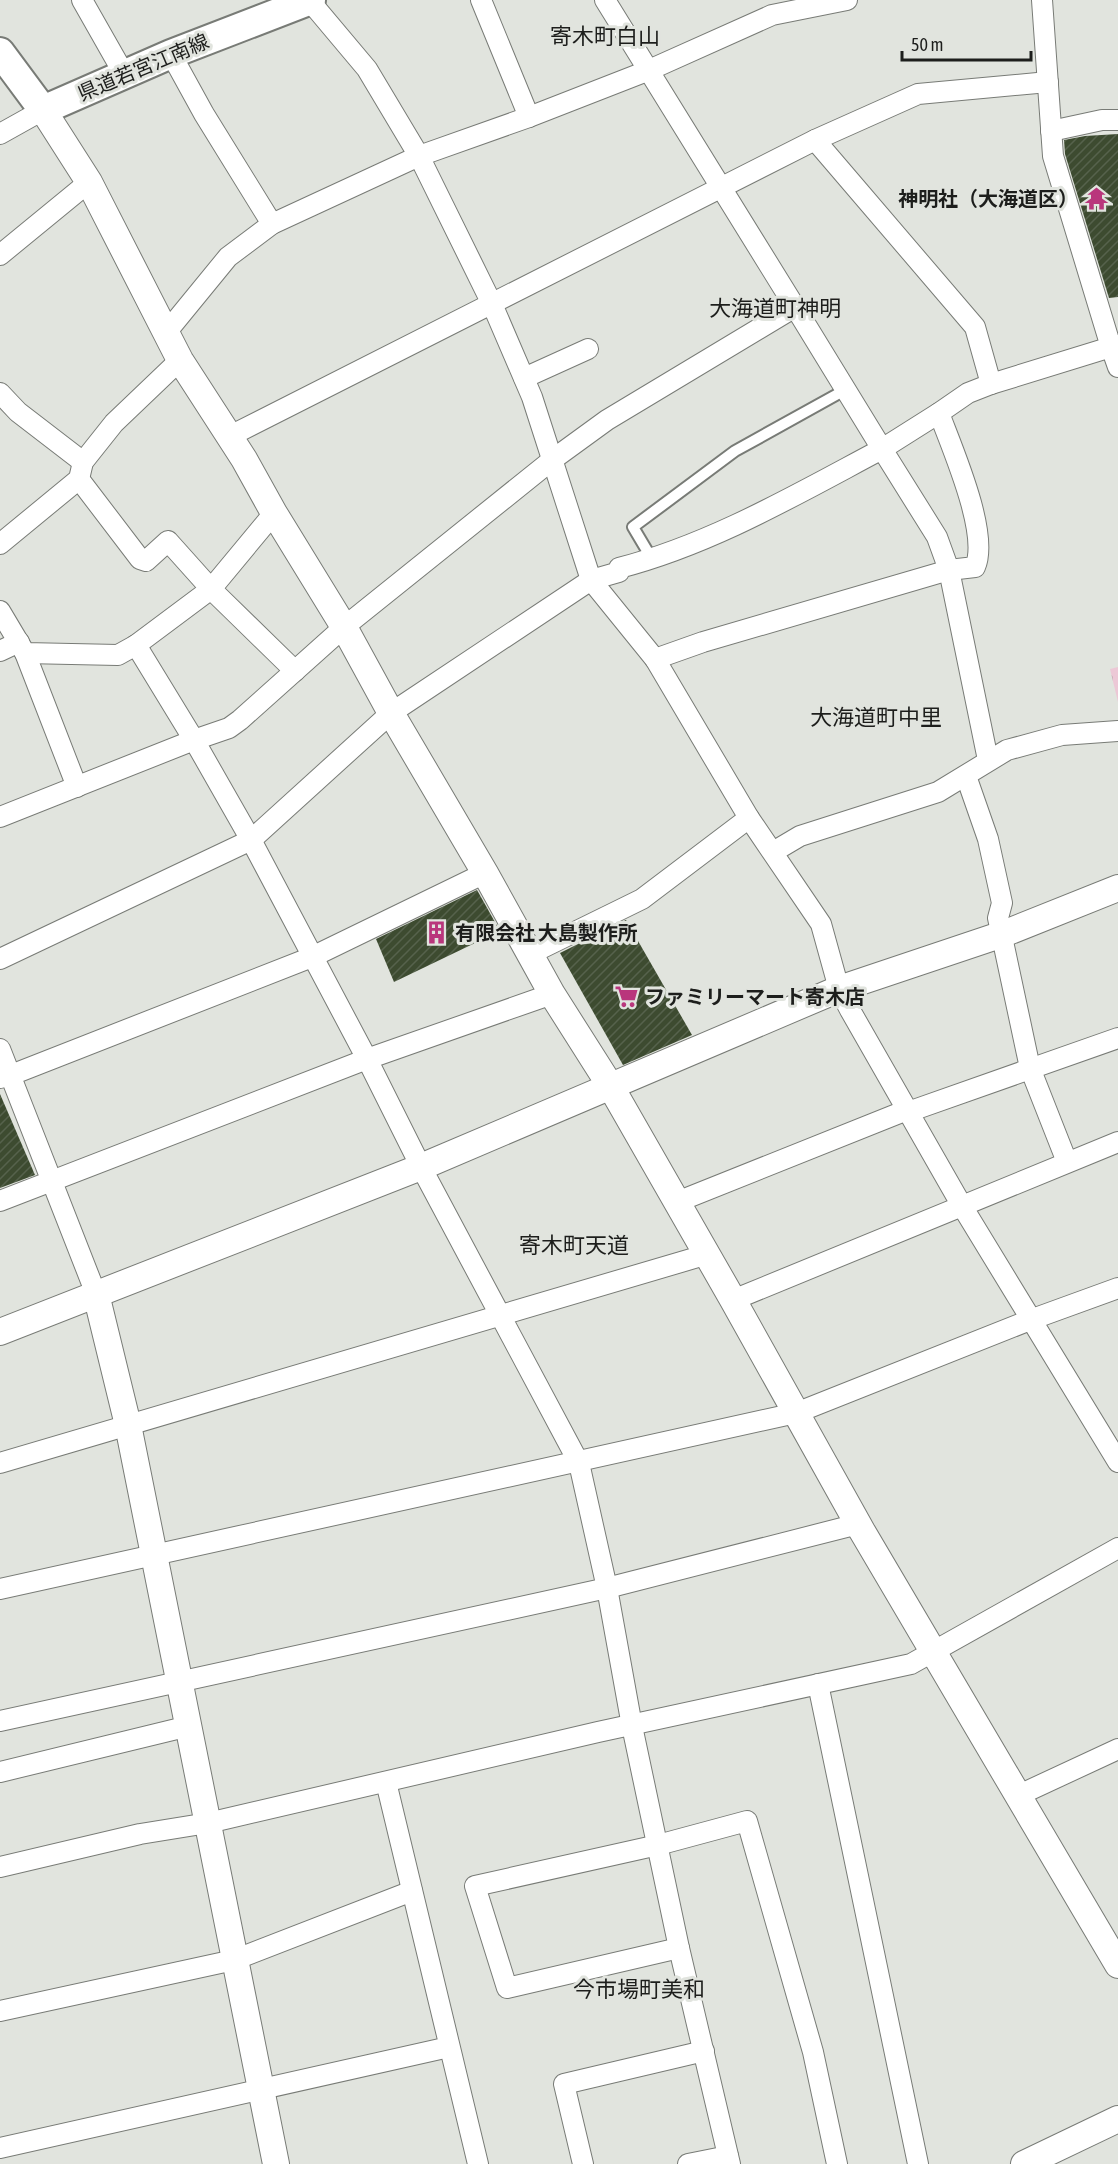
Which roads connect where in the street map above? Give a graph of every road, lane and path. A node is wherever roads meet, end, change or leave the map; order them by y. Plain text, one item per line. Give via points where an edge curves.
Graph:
1 (82, 0) edge
2 (310, 0) edge
3 (481, 0) edge
4 (605, 0) edge
5 (847, 0) edge
6 (1042, 0) edge
7 (770, 8) edge
8 (0, 52) edge
9 (171, 54) junction
10 (647, 71) junction
11 (123, 74) junction
12 (1047, 82) junction
13 (43, 110) junction
14 (529, 117) junction
15 (1118, 120) edge
16 (1051, 131) junction
17 (0, 134) edge
18 (815, 140) junction
19 (419, 156) junction
20 (89, 182) junction
21 (721, 188) junction
22 (272, 224) junction
23 (0, 255) edge
24 (492, 304) junction
25 (795, 307) junction
26 (165, 333) junction
27 (1114, 346) edge
28 (588, 349) dead end
29 (180, 360) junction
30 (1118, 367) edge
31 (524, 378) junction
32 (991, 384) junction
33 (845, 390) junction
34 (0, 393) edge
35 (939, 413) junction
36 (230, 436) junction
37 (882, 449) junction
38 (552, 460) junction
39 (81, 470) junction
40 (274, 513) junction
41 (0, 544) edge
42 (652, 559) junction
43 (949, 570) junction
44 (591, 580) junction
45 (211, 589) junction
46 (0, 611) edge
47 (344, 627) junction
48 (136, 645) junction
49 (22, 647) junction
50 (0, 651) edge
51 (655, 659) junction
52 (295, 671) junction
53 (391, 713) junction
54 (1118, 731) edge
55 (194, 740) junction
56 (988, 760) junction
57 (966, 776) junction
58 (77, 787) junction
59 (0, 817) edge
60 (749, 819) junction
61 (251, 840) junction
62 (773, 852) junction
63 (485, 873) junction
64 (1118, 888) edge
65 (1003, 934) junction
66 (530, 954) junction
67 (312, 957) junction
68 (0, 960) edge
69 (839, 989) junction
70 (552, 994) junction
71 (1118, 1038) edge
72 (0, 1049) edge
73 (366, 1059) junction
74 (1030, 1068) junction
75 (5, 1076) edge
76 (611, 1087) junction
77 (907, 1111) junction
78 (1118, 1142) edge
79 (1067, 1162) junction
80 (421, 1167) junction
81 (53, 1182) junction
82 (0, 1202) edge
83 (677, 1202) junction
84 (962, 1206) junction
85 (708, 1254) junction
86 (1118, 1288) edge
87 (96, 1293) junction
88 (734, 1300) junction
89 (501, 1314) junction
90 (1030, 1320) junction
91 (0, 1332) edge
92 (796, 1413) junction
93 (128, 1425) junction
94 (579, 1462) junction
95 (1118, 1462) edge
96 (0, 1463) edge
97 (858, 1524) junction
98 (1118, 1548) edge
99 (154, 1556) junction
100 (607, 1588) junction
101 (0, 1589) edge
102 (934, 1652) junction
103 (181, 1682) junction
104 (818, 1684) junction
105 (0, 1721) edge
106 (189, 1726) junction
107 (632, 1726) junction
108 (1118, 1749) edge
109 (0, 1772) edge
110 (386, 1782) junction
111 (1017, 1796) junction
112 (208, 1823) junction
113 (658, 1845) junction
114 (0, 1867) edge
115 (412, 1891) junction
116 (1110, 1935) edge
117 (680, 1948) junction
118 (234, 1960) junction
119 (1118, 1965) edge
120 (0, 2011) edge
121 (449, 2047) junction
122 (704, 2051) junction
123 (261, 2088) junction
124 (1118, 2119) edge
125 (0, 2148) edge
126 (729, 2160) edge
127 (276, 2164) edge
128 (478, 2164) edge
129 (583, 2164) edge
130 (688, 2164) edge
131 (837, 2164) edge
132 (918, 2164) edge
133 (1024, 2164) edge

1 - 11 street
2 - 9 main road, 県道若宮江南線
2 - 19 street via 367,69
3 - 14 street
4 - 10 street
5 - 7 street
6 - 12 street
7 - 10 street
8 - 13 main road
9 - 11 main road, 県道若宮江南線
9 - 22 street
10 - 14 street
10 - 21 street
11 - 13 main road, 県道若宮江南線
12 - 16 street
12 - 18 street via 918,94
13 - 17 street
13 - 20 street
14 - 19 street
15 - 16 street
16 - 27 street via 1053,156
18 - 21 street
18 - 32 street via 975,327
19 - 22 street
19 - 24 street
20 - 23 street
20 - 26 street
21 - 24 street
21 - 25 street
22 - 26 street via 228,257
24 - 31 street
24 - 36 street
25 - 33 street
25 - 38 street via 607,420
26 - 29 street
27 - 30 street
27 - 32 street
28 - 31 street
29 - 36 street
29 - 39 street via 114,423
31 - 38 street
32 - 35 street via 968,393
33 - 37 street
33 - 42 lane via 735,451 633,527
34 - 39 street
35 - 37 street
35 - 43 street via 975,514 978,559 975,567
36 - 40 street
37 - 42 street via 757,516
37 - 43 street via 937,537
38 - 44 street
38 - 47 street
39 - 41 street
39 - 45 street via 140,559 146,561 168,541
40 - 45 street
40 - 47 street
42 - 44 street
43 - 51 street
43 - 56 street
44 - 51 street
44 - 53 street
45 - 48 street
45 - 52 street
46 - 49 street
47 - 52 street
47 - 53 street
48 - 49 street via 118,655
48 - 55 street
49 - 50 street
49 - 58 street
51 - 60 street
52 - 55 street via 229,728
53 - 61 street
53 - 63 street
54 - 56 street via 1062,735 1007,750
55 - 58 street
55 - 61 street
56 - 57 street
57 - 62 street via 938,792 800,836
57 - 65 street via 988,839 1002,903 998,918
58 - 59 street
60 - 62 street
60 - 66 street via 642,898
61 - 67 street
61 - 68 street
62 - 69 street via 822,924
63 - 66 street
63 - 67 street
64 - 65 street
65 - 69 street
65 - 74 street
66 - 70 street
67 - 73 street
67 - 75 street
69 - 76 street
69 - 77 street
70 - 73 street
70 - 76 street
71 - 74 street
72 - 75 street
73 - 80 street
73 - 81 street
74 - 77 street
74 - 79 street
75 - 81 street
76 - 80 street
76 - 83 street
77 - 83 street
77 - 84 street
78 - 79 street
79 - 84 street
80 - 87 street
80 - 89 street
81 - 82 street
81 - 87 street
83 - 85 street
84 - 88 street
84 - 90 street
85 - 88 street
85 - 89 street
86 - 90 street
87 - 91 street
87 - 93 street
88 - 92 street
89 - 93 street
89 - 94 street
90 - 92 street
90 - 95 street
92 - 94 street
92 - 97 street
93 - 96 street
93 - 99 street
94 - 99 street
94 - 100 street
97 - 100 street
97 - 102 street
98 - 102 street
99 - 101 street
99 - 103 street
100 - 103 street
100 - 107 street
102 - 104 street via 911,1664
102 - 111 street
103 - 105 street
103 - 106 street
104 - 107 street
104 - 132 street
106 - 109 street
106 - 112 street
107 - 110 street
107 - 113 street
108 - 111 street
110 - 112 street
110 - 115 street
111 - 116 street
112 - 114 street via 140,1834
112 - 118 street
113 - 117 street
113 - 117 street via 475,1886 507,1988
113 - 131 street via 747,1821 813,2052
115 - 118 street
115 - 121 street
116 - 119 street
117 - 122 street
118 - 120 street
118 - 123 street
121 - 123 street
121 - 128 street
122 - 126 street
122 - 129 street via 564,2084
123 - 125 street
123 - 127 street
124 - 133 street
126 - 130 street

